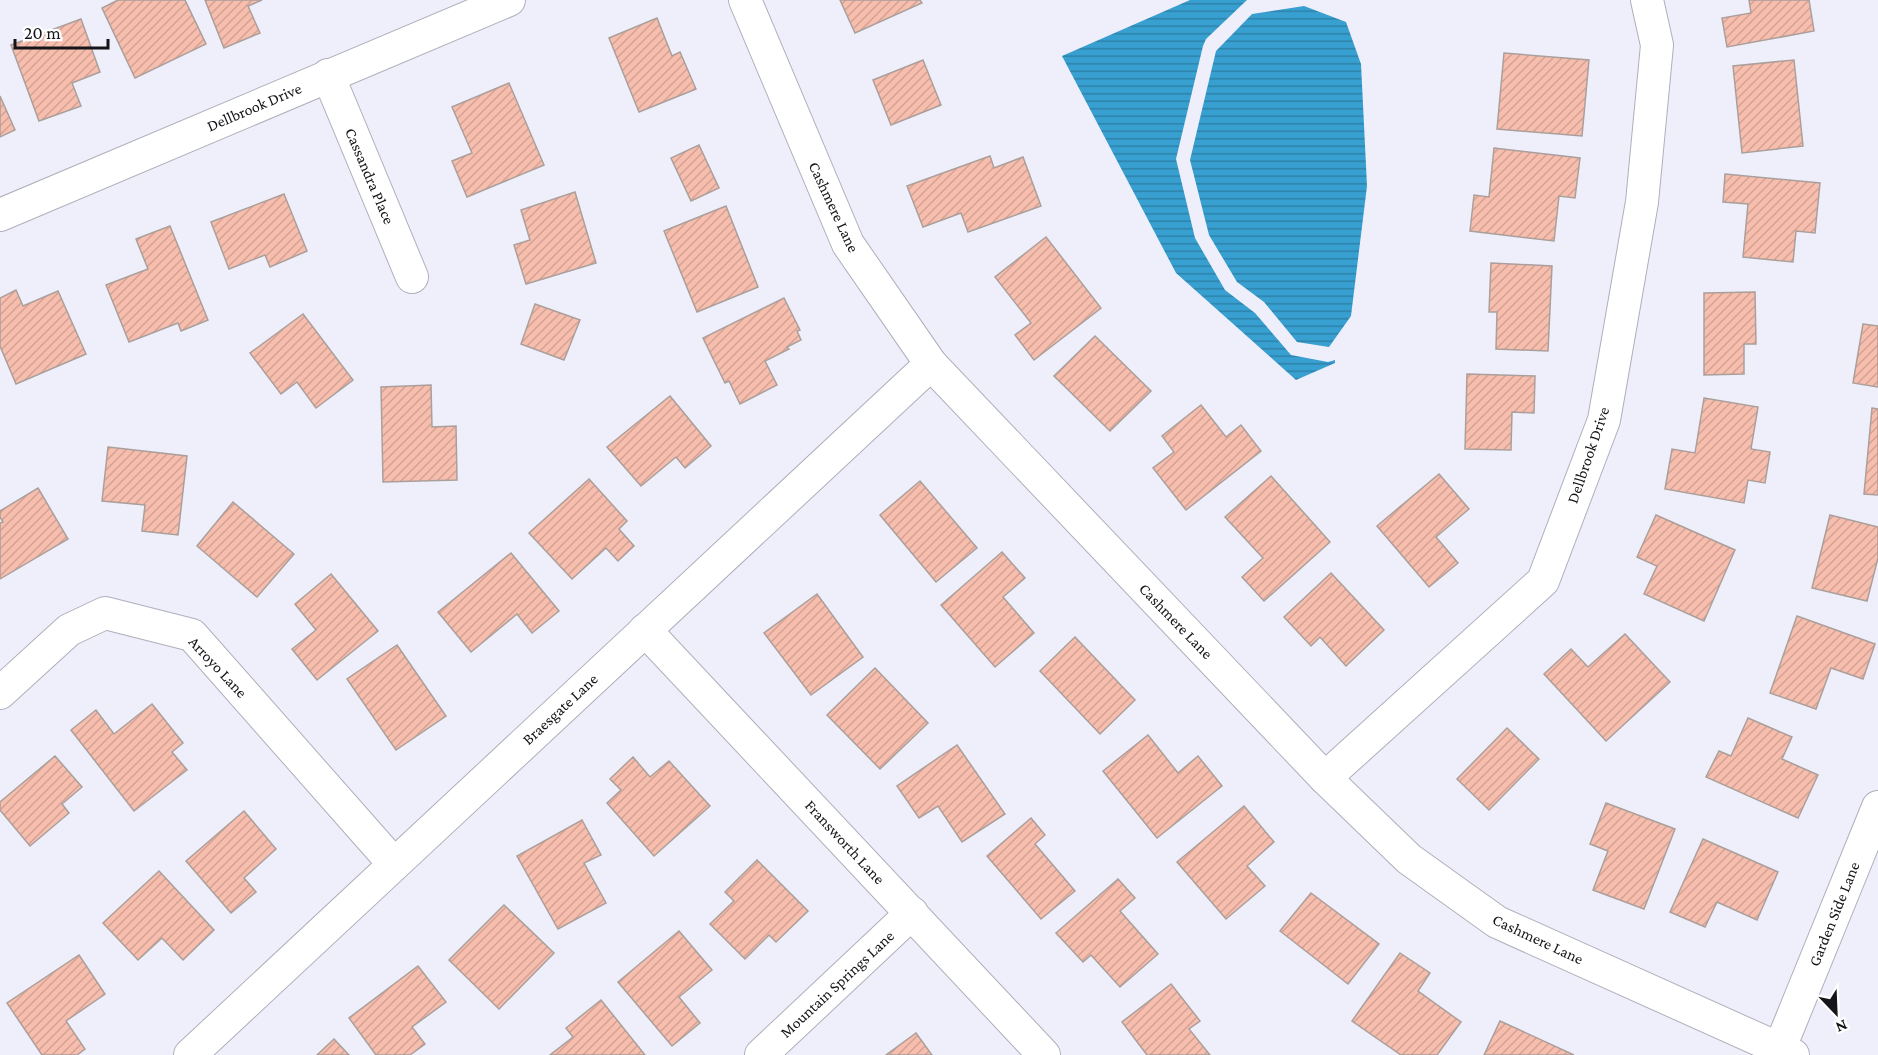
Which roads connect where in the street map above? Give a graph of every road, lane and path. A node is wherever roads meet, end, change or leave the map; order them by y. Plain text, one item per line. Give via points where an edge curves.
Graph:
1 (509, 0) edge
2 (745, 0) edge
3 (1647, 0) edge
4 (328, 75) junction
5 (0, 215) edge
6 (412, 277) dead end
7 (931, 364) junction
8 (645, 630) junction
9 (0, 693) edge
10 (1325, 778) junction
11 (1878, 807) edge
12 (394, 864) junction
13 (912, 914) junction
14 (1783, 1053) edge
15 (190, 1055) edge
16 (761, 1055) edge
17 (1044, 1055) edge

1 - 4 street, Dellbrook Drive
2 - 7 street, Cashmere Lane via 848,244
3 - 10 street, Dellbrook Drive via 1657,45 1642,202 1604,420 1543,581
4 - 5 street, Dellbrook Drive
4 - 6 street, Cassandra Place
7 - 8 street, Braesgate Lane
7 - 10 street, Cashmere Lane
8 - 12 street, Braesgate Lane
8 - 13 street, Fransworth Lane
9 - 12 street, Arroyo Lane via 69,630 105,613 192,635
10 - 14 street, Cashmere Lane via 1409,859 1497,922
11 - 14 street, Garden Side Lane
12 - 15 street, Braesgate Lane
13 - 16 street, Mountain Springs Lane
13 - 17 street, Fransworth Lane

